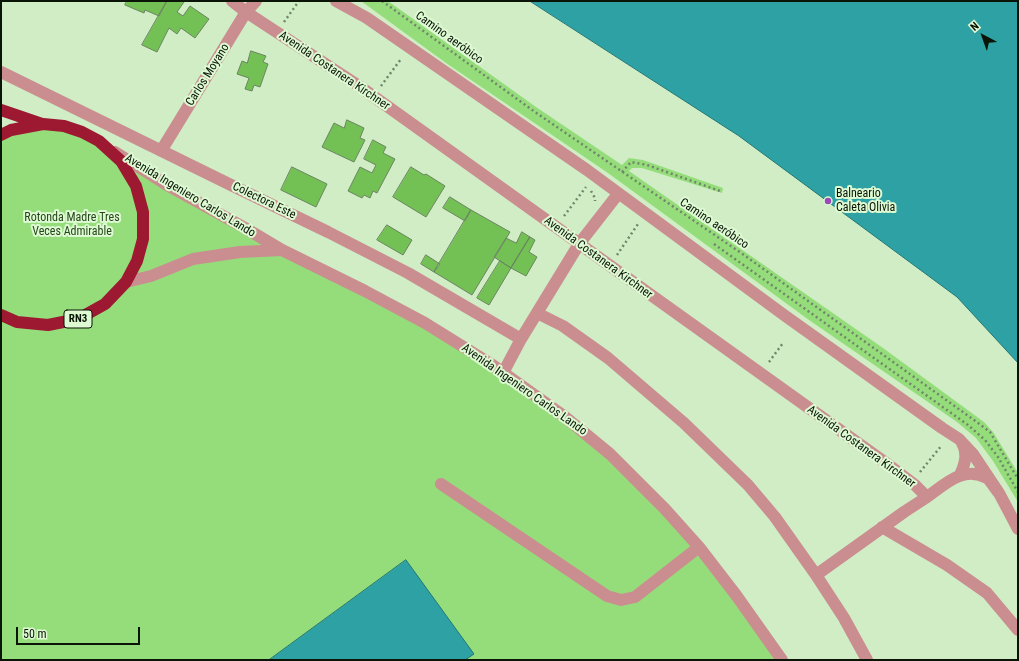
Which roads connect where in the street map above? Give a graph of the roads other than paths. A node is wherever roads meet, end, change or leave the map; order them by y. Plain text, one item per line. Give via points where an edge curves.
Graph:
1 (232, 1) edge
2 (256, 1) edge
3 (336, 1) edge
4 (350, 1) edge
5 (246, 12) junction
6 (367, 18) junction
7 (1, 72) edge
8 (1, 110) edge
9 (43, 124) junction
10 (1, 135) edge
11 (99, 141) junction
12 (161, 151) junction
13 (618, 194) junction
14 (579, 244) junction
15 (282, 250) junction
16 (126, 282) junction
17 (537, 313) junction
18 (1, 315) edge
19 (18, 322) junction
20 (1, 326) edge
21 (521, 339) junction
22 (503, 373) junction
23 (959, 439) junction
24 (960, 475) junction
25 (441, 484) dead end
26 (999, 493) junction
27 (927, 497) junction
28 (882, 528) junction
29 (1018, 529) edge
30 (699, 547) junction
31 (816, 575) junction
32 (1018, 630) edge
33 (782, 660) edge
34 (868, 660) edge

1 - 5 street, Avenida Costanera Kirchner
2 - 5 street, Carlos Moyano
3 - 6 street
4 - 6 street
5 - 12 street, Carlos Moyano
5 - 14 street, Avenida Costanera Kirchner via 359,86
6 - 13 street
7 - 12 street, Colectora Este
8 - 9 highway, RN3
9 - 10 highway, RN3 via 11,130
9 - 11 highway, RN3 via 64,126
11 - 15 street, Avenida Ingeniero Carlos Lando via 167,185
11 - 16 highway, RN3 via 121,161 136,186 143,212 143,239 137,261
12 - 21 street, Colectora Este via 408,273
13 - 14 street
13 - 23 street
14 - 17 street
14 - 27 street, Avenida Costanera Kirchner via 890,466 916,485
15 - 16 street, Avenida Ingeniero Carlos Lando via 240,252 193,259 151,276
15 - 22 street, Avenida Ingeniero Carlos Lando via 425,323
16 - 19 highway, RN3 via 105,304 78,319 48,325
17 - 21 street
17 - 31 street via 563,326 608,358 684,423 748,485 775,517
18 - 19 highway, RN3
19 - 20 highway, RN3
21 - 22 street
22 - 30 street, Avenida Ingeniero Carlos Lando via 565,417 610,454 665,508
23 - 24 street via 965,449 965,460
23 - 26 street via 973,454
24 - 26 street via 967,473 988,479
24 - 27 street, Avenida Costanera Kirchner
25 - 30 street via 607,596 621,600 635,597
26 - 29 street
27 - 28 street
28 - 31 street
28 - 32 street via 947,565 987,593
30 - 33 street, Avenida Ingeniero Carlos Lando
31 - 34 street

